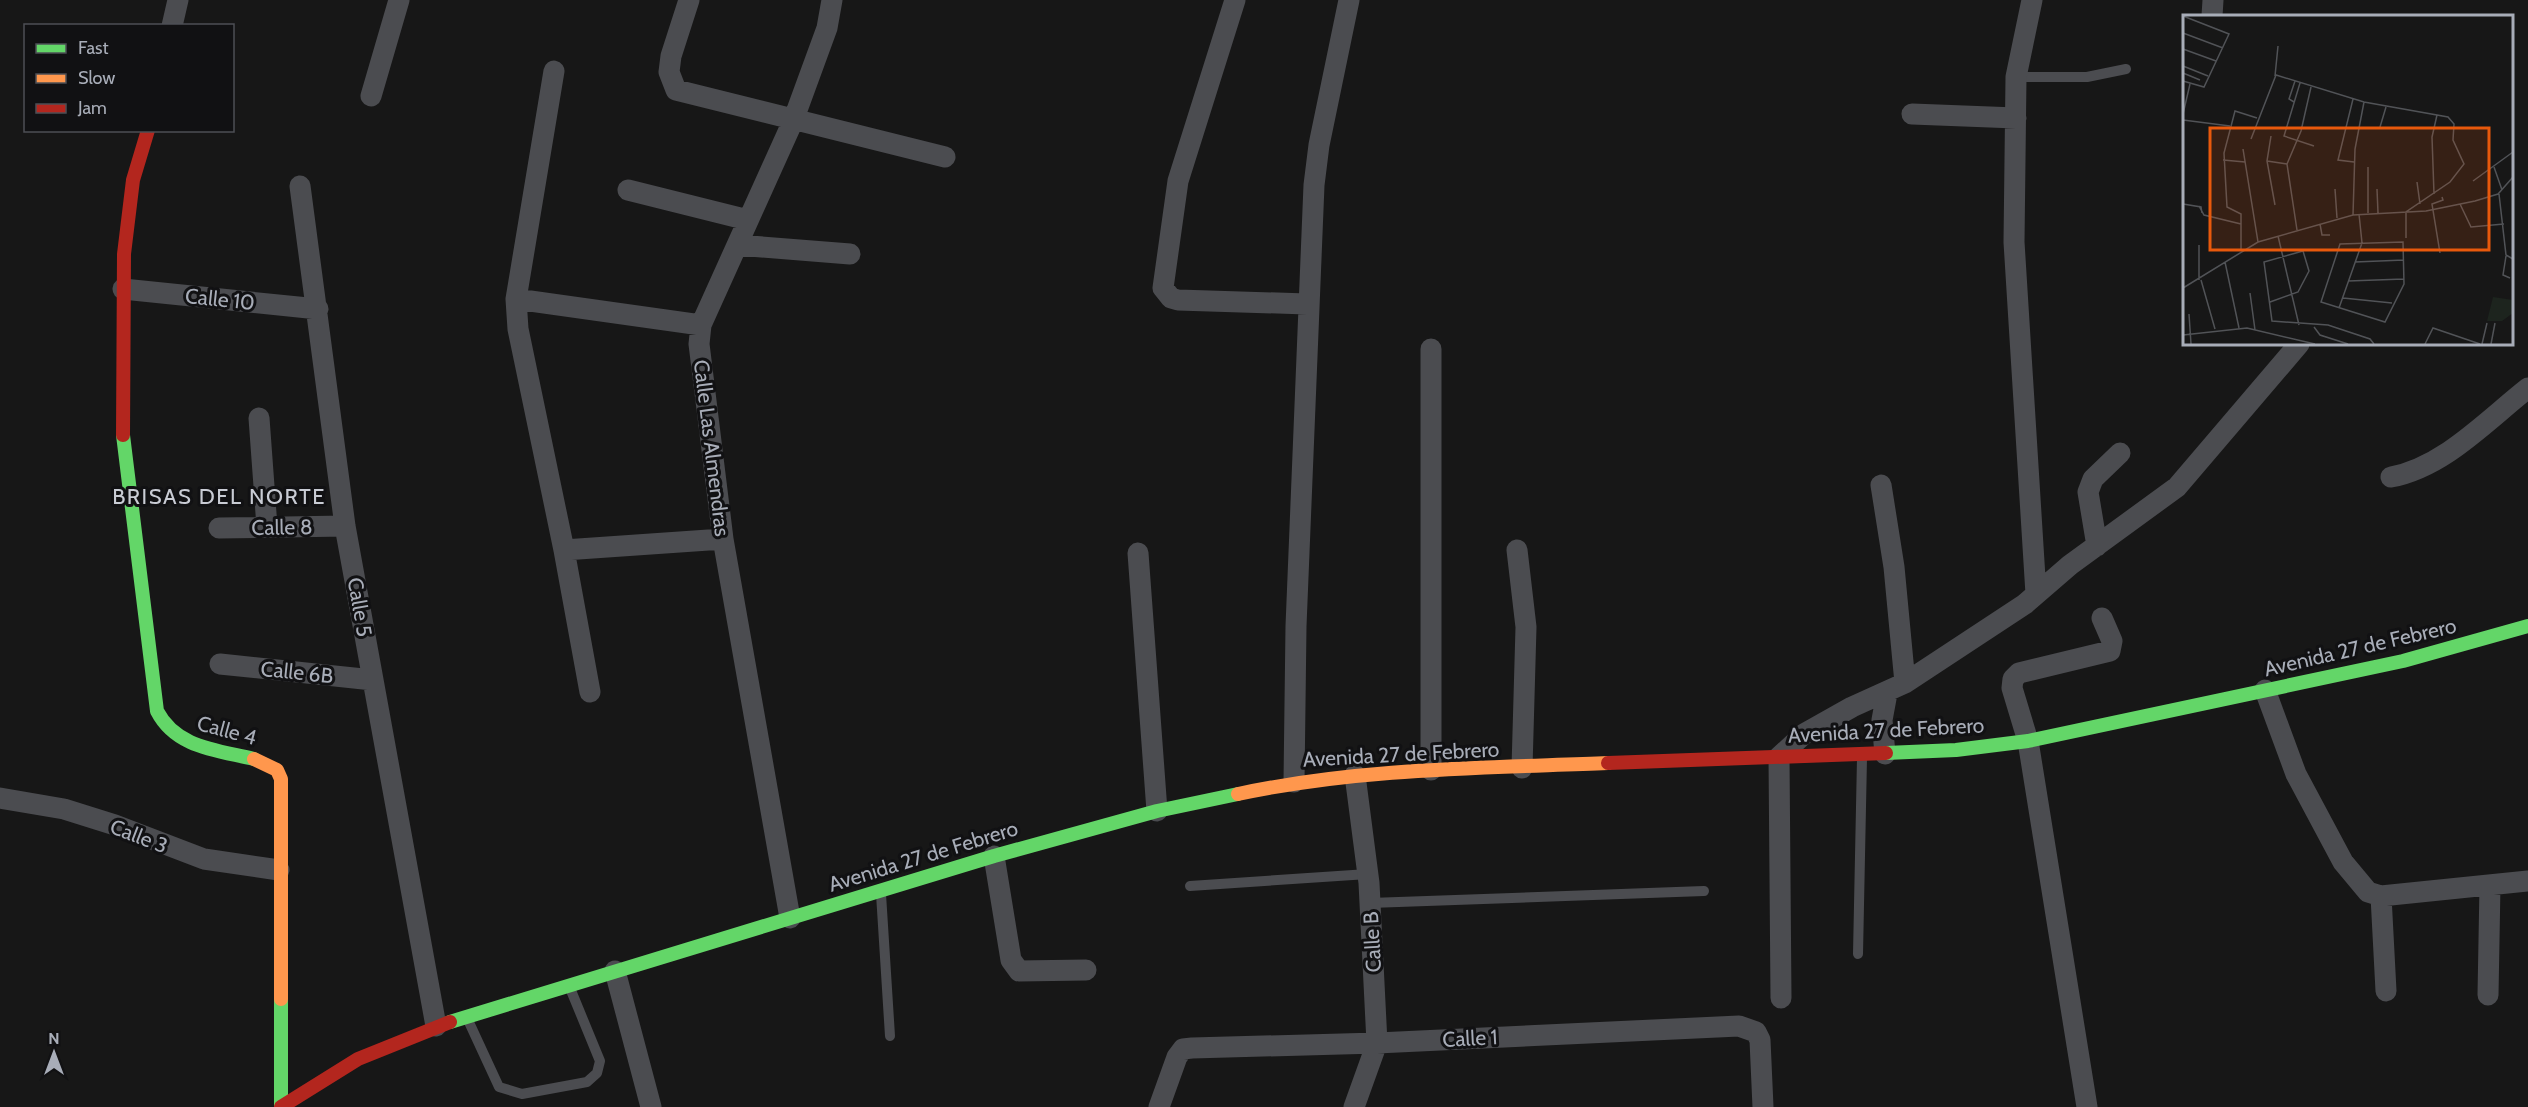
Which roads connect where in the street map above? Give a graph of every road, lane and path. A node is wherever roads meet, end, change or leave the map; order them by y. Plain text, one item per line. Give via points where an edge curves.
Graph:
1 (178, 0) edge
2 (399, 0) edge
3 (689, 0) edge
4 (832, 0) edge
5 (1235, 0) edge
6 (1349, 0) edge
7 (2032, 0) edge
8 (2213, 0) edge
9 (2212, 15) edge
10 (172, 24) edge
11 (2126, 69) dead end
12 (554, 71) dead end
13 (2016, 77) junction
14 (371, 96) dead end
15 (1912, 114) dead end
16 (2016, 118) junction
17 (793, 121) junction
18 (147, 132) edge
19 (945, 157) dead end
20 (300, 186) dead end
21 (628, 190) dead end
22 (748, 220) junction
23 (737, 245) junction
24 (850, 254) dead end
25 (123, 289) junction
26 (516, 299) junction
27 (1307, 304) junction
28 (318, 309) junction
29 (700, 326) junction
30 (2298, 345) edge
31 (1431, 349) dead end
32 (2528, 388) edge
33 (259, 418) dead end
34 (2120, 453) dead end
35 (2391, 477) dead end
36 (1881, 485) dead end
37 (345, 526) junction
38 (219, 528) dead end
39 (267, 528) junction
40 (723, 539) junction
41 (2097, 546) junction
42 (564, 550) junction
43 (1517, 550) dead end
44 (1138, 553) dead end
45 (2037, 594) junction
46 (2102, 618) dead end
47 (2528, 626) edge
48 (220, 664) dead end
49 (373, 680) junction
50 (1905, 683) junction
51 (2265, 690) junction
52 (590, 692) dead end
53 (1887, 693) junction
54 (2028, 741) junction
55 (1885, 754) junction
56 (1862, 755) junction
57 (1779, 757) junction
58 (1522, 768) junction
59 (1431, 770) junction
60 (1355, 775) junction
61 (1294, 782) junction
62 (0, 798) edge
63 (1157, 811) junction
64 (994, 856) junction
65 (279, 870) junction
66 (1368, 874) junction
67 (2528, 881) edge
68 (2490, 885) junction
69 (1190, 886) dead end
70 (881, 891) junction
71 (1704, 891) dead end
72 (2381, 896) junction
73 (1370, 903) junction
74 (790, 918) junction
75 (1858, 954) dead end
76 (1086, 970) dead end
77 (615, 971) junction
78 (569, 985) junction
79 (2386, 991) dead end
80 (2488, 994) dead end
81 (1781, 998) dead end
82 (466, 1017) junction
83 (436, 1026) junction
84 (890, 1036) dead end
85 (1377, 1043) junction
86 (281, 1107) edge
87 (651, 1107) edge
88 (1160, 1107) edge
89 (1354, 1107) edge
90 (1763, 1107) edge
91 (2087, 1107) edge

1 - 10 street
2 - 14 street
3 - 17 street via 671,56 669,72 676,90
4 - 17 street, Calle Las Almendras via 827,28
5 - 27 street via 1178,181 1163,288 1178,300
6 - 27 street via 1319,145
7 - 13 street
8 - 9 street
11 - 13 lane via 2087,77
12 - 26 street
13 - 16 street
15 - 16 street
16 - 45 street via 2014,242
17 - 19 street
17 - 22 street, Calle Las Almendras
18 - 25 main road, Calle 4 via 133,180
20 - 28 street, Calle 5
21 - 22 street
22 - 23 street, Calle Las Almendras
23 - 24 street
23 - 29 street, Calle Las Almendras
25 - 28 street, Calle 10
25 - 65 main road, Calle 4 via 123,431 157,711 165,728 180,740 252,757 277,770 282,787
26 - 29 street
26 - 42 street via 518,329
27 - 61 street
28 - 37 street, Calle 5
29 - 40 street, Calle Las Almendras
30 - 41 street via 2177,487
31 - 59 street
32 - 35 street via 2436,462
33 - 39 street
34 - 41 street via 2093,479 2088,492
36 - 50 street via 1894,567
37 - 39 street, Calle 8
37 - 49 street, Calle 5
38 - 39 street, Calle 8
40 - 42 street
40 - 74 street, Calle Las Almendras
41 - 45 street
42 - 52 street
43 - 58 street via 1526,627
44 - 63 street
45 - 50 street
46 - 54 street via 2112,641 2110,651 2019,673 2013,679 2012,688
47 - 51 main road, Avenida 27 de Febrero via 2403,661
48 - 49 street, Calle 6B
49 - 83 street, Calle 5
50 - 53 street
51 - 54 main road, Avenida 27 de Febrero
51 - 72 street via 2296,774 2343,862 2368,892
53 - 55 street via 1882,720
53 - 57 street via 1804,734
54 - 55 main road, Avenida 27 de Febrero
54 - 91 street
55 - 56 main road, Avenida 27 de Febrero
56 - 57 main road, Avenida 27 de Febrero
56 - 75 lane
57 - 58 main road, Avenida 27 de Febrero
57 - 81 street
58 - 59 main road, Avenida 27 de Febrero
59 - 60 main road, Avenida 27 de Febrero
60 - 61 main road, Avenida 27 de Febrero
60 - 66 street, Calle B
61 - 63 main road, Avenida 27 de Febrero
62 - 65 street, Calle 3 via 74,812 204,859
63 - 64 main road, Avenida 27 de Febrero
64 - 70 main road, Avenida 27 de Febrero
64 - 76 street via 1011,960 1019,971
65 - 86 main road, Calle 4
66 - 69 lane
66 - 73 street, Calle B
67 - 68 street
68 - 72 street
68 - 80 street
70 - 74 main road, Avenida 27 de Febrero
70 - 84 lane
71 - 73 lane
72 - 79 street
73 - 85 street, Calle B
74 - 77 main road, Avenida 27 de Febrero
77 - 78 main road, Avenida 27 de Febrero
77 - 87 street
78 - 82 main road, Avenida 27 de Febrero
78 - 82 lane via 600,1061 597,1073 587,1082 522,1094 500,1087
82 - 83 main road, Avenida 27 de Febrero
83 - 86 main road, Avenida 27 de Febrero via 358,1059
85 - 88 street, Calle 1 via 1184,1049 1177,1057
85 - 89 street, Calle B
85 - 90 street, Calle 1 via 1739,1026 1756,1032 1762,1050

